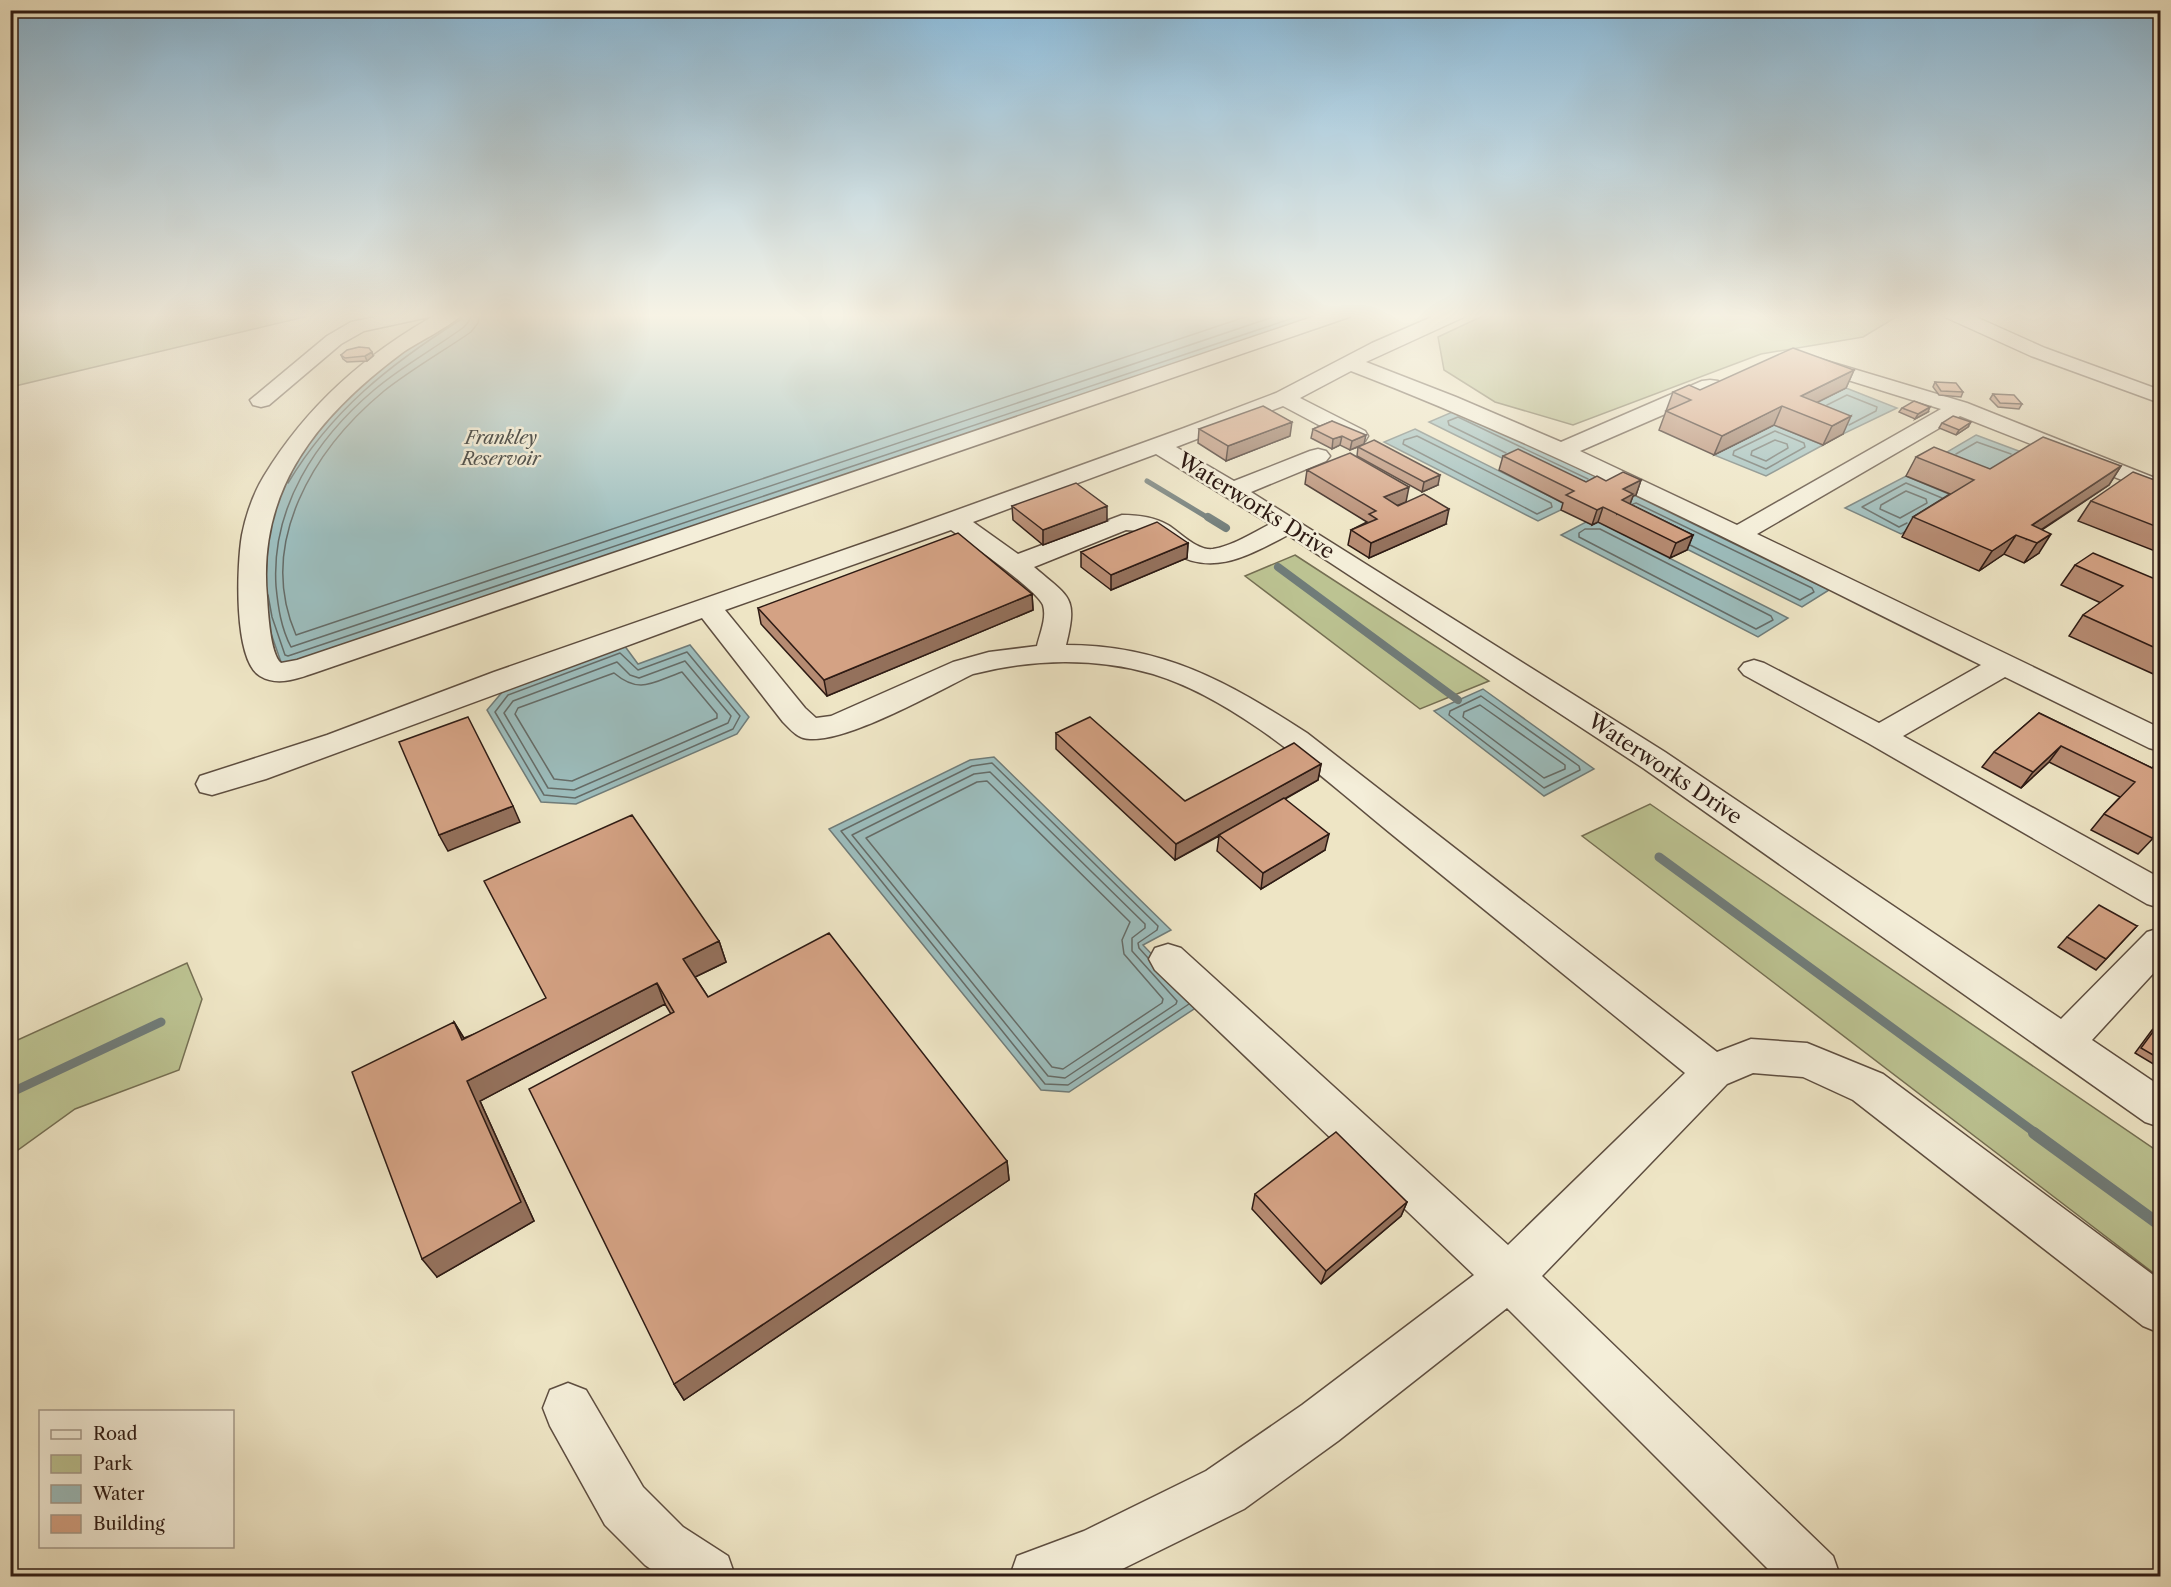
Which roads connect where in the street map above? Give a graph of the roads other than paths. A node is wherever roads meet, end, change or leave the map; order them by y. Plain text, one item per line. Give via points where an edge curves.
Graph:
1 (277, 387) edge
2 (350, 387) edge
3 (1125, 387) edge
4 (1305, 387) edge
5 (1416, 387) edge
6 (1707, 387) edge
7 (1892, 387) edge
8 (2133, 387) edge
9 (2160, 397) edge
10 (1284, 398) junction
11 (261, 400) dead end
12 (1959, 408) junction
13 (1357, 436) edge
14 (1158, 446) junction
15 (1563, 450) junction
16 (1318, 456) dead end
17 (2160, 488) edge
18 (1232, 491) junction
19 (955, 520) junction
20 (1289, 525) junction
21 (1738, 535) junction
22 (1015, 565) junction
23 (708, 607) junction
24 (1048, 654) junction
25 (2004, 665) junction
26 (1754, 669) dead end
27 (1880, 736) junction
28 (2160, 741) edge
29 (212, 784) dead end
30 (2160, 894) edge
31 (2160, 942) edge
32 (1168, 959) dead end
33 (2063, 1044) junction
34 (1713, 1072) junction
35 (2160, 1109) edge
36 (1509, 1277) junction
37 (2160, 1309) edge
38 (568, 1408) dead end
39 (708, 1576) edge
40 (1037, 1576) edge
41 (1814, 1576) edge

1 - 11 lane
2 - 3 lane via 309,428 273,480 263,507 251,566 251,594 261,657 271,670 283,672 307,666
4 - 10 lane
5 - 15 lane
6 - 15 lane
7 - 12 lane
8 - 9 lane
10 - 13 lane
10 - 14 lane
12 - 17 lane
12 - 21 lane
14 - 18 lane, Waterworks Drive
14 - 19 lane
15 - 21 lane
16 - 18 lane
18 - 20 lane, Waterworks Drive
19 - 22 lane
19 - 23 lane
20 - 22 lane via 1209,557 1151,525 1134,520
20 - 33 lane, Waterworks Drive via 1654,760
21 - 25 lane
22 - 24 lane via 1055,599 1059,616
23 - 24 lane via 809,729 837,726 981,662
23 - 29 lane via 479,687 265,769
24 - 34 lane via 1118,657 1186,676 1228,696 1296,740
25 - 27 lane
25 - 28 lane
26 - 27 lane
27 - 30 lane
31 - 33 lane
32 - 36 lane
33 - 35 lane, Waterworks Drive
34 - 36 lane
34 - 37 lane via 1751,1056 1807,1060 1868,1087
36 - 40 lane via 1320,1423 1225,1490 1096,1554
36 - 41 lane
38 - 39 lane via 624,1506 664,1546

